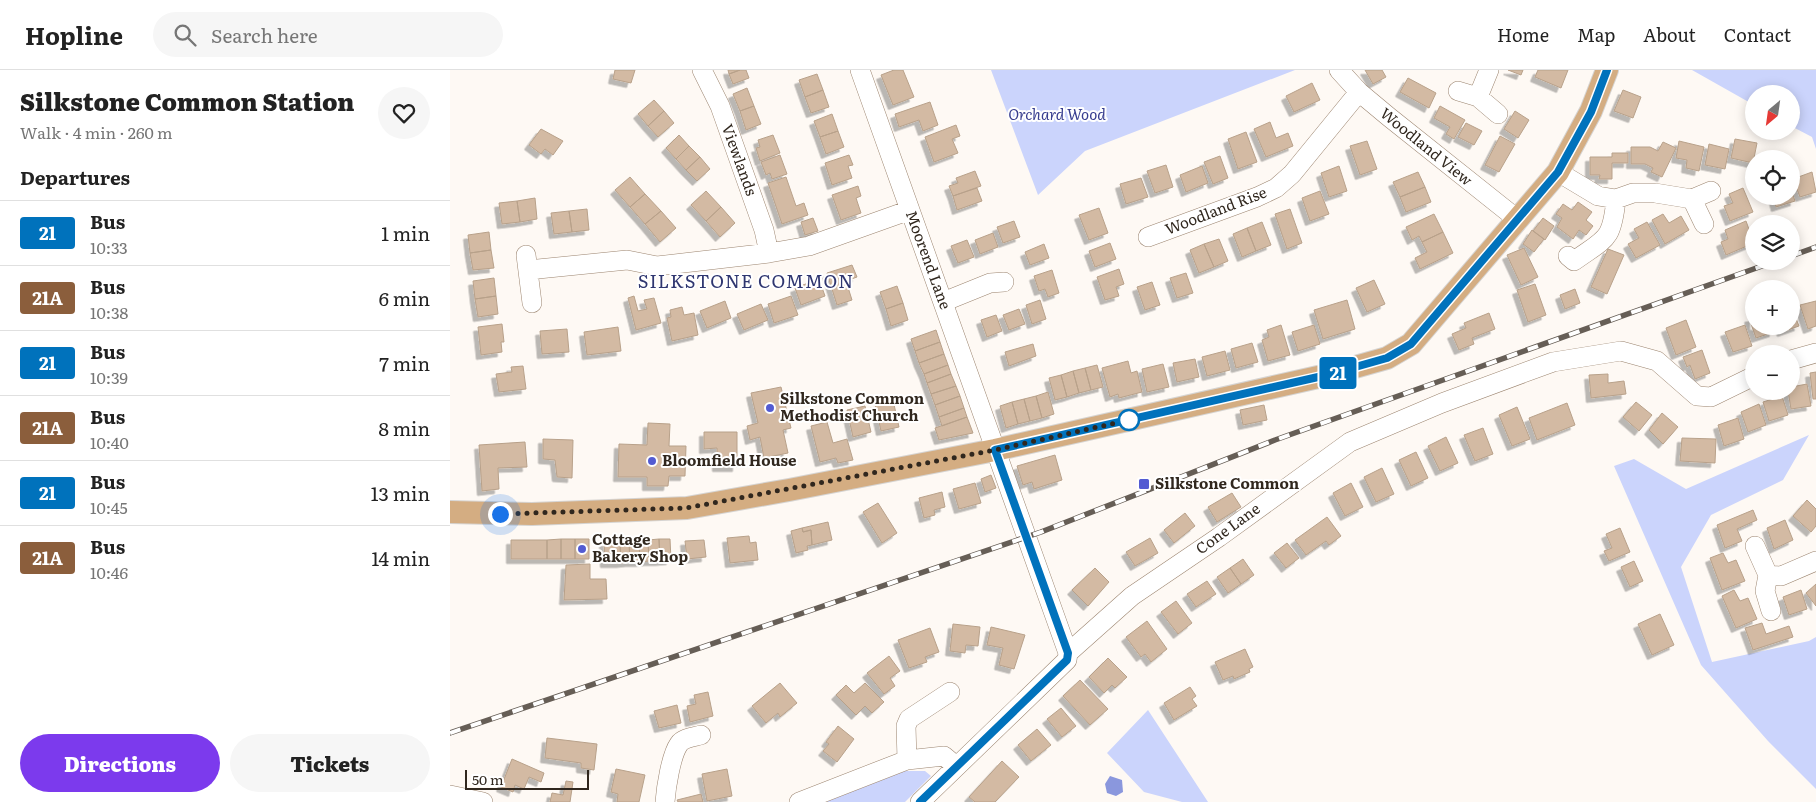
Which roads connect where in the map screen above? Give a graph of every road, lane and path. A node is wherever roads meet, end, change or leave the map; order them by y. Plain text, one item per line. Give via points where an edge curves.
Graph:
1 (702, 70) edge
2 (860, 70) edge
3 (1339, 70) edge
4 (1490, 70) edge
5 (1607, 70) edge
6 (1359, 92) junction
7 (1458, 92) dead end
8 (1478, 97) junction
9 (1498, 114) dead end
10 (1558, 172) junction
11 (1711, 191) dead end
12 (1616, 199) junction
13 (1692, 199) junction
14 (910, 210) junction
15 (1517, 219) junction
16 (1704, 224) dead end
17 (1148, 237) dead end
18 (769, 253) junction
19 (1568, 256) dead end
20 (1004, 282) dead end
21 (942, 302) junction
22 (532, 303) dead end
23 (1816, 353) edge
24 (1800, 357) edge
25 (1745, 380) edge
26 (995, 450) junction
27 (450, 512) edge
28 (1755, 546) dead end
29 (1816, 561) edge
30 (1768, 575) junction
31 (1771, 611) dead end
32 (1068, 653) junction
33 (954, 692) dead end
34 (701, 735) dead end
35 (907, 760) junction
36 (956, 766) junction
37 (457, 798) edge
38 (483, 802) edge
39 (664, 802) edge
40 (799, 802) edge
41 (920, 802) edge

1 - 18 street, Viewlands via 720,106 764,230
2 - 14 street, Moorend Lane
3 - 6 street, Woodland View
4 - 8 street
5 - 10 main road via 1591,112
6 - 15 street, Woodland View
6 - 17 street, Woodland Rise via 1292,174 1276,188
7 - 8 street
8 - 9 street
10 - 12 street via 1598,196
10 - 15 main road
11 - 13 street
12 - 13 street via 1641,193
12 - 19 street via 1612,230 1606,238 1574,262
13 - 16 street
14 - 18 street via 809,246
14 - 21 street, Moorend Lane
15 - 26 main road via 1411,344 1394,355 1327,375
18 - 22 street via 658,266 627,260 527,263
20 - 21 street via 990,283
21 - 26 street, Moorend Lane
23 - 24 street
25 - 32 street, Cone Lane via 1711,397 1697,396 1657,361 1621,351 1553,362 1442,403 1350,442 1132,596
26 - 27 main road via 686,508 532,514
26 - 32 street
28 - 30 street
29 - 30 street via 1781,576
30 - 31 street via 1765,591
32 - 36 street, Cone Lane via 1067,660
33 - 35 street via 909,719 906,726
34 - 39 street via 679,744
35 - 36 street via 944,756
35 - 40 street
36 - 41 street, Cone Lane
37 - 38 street

